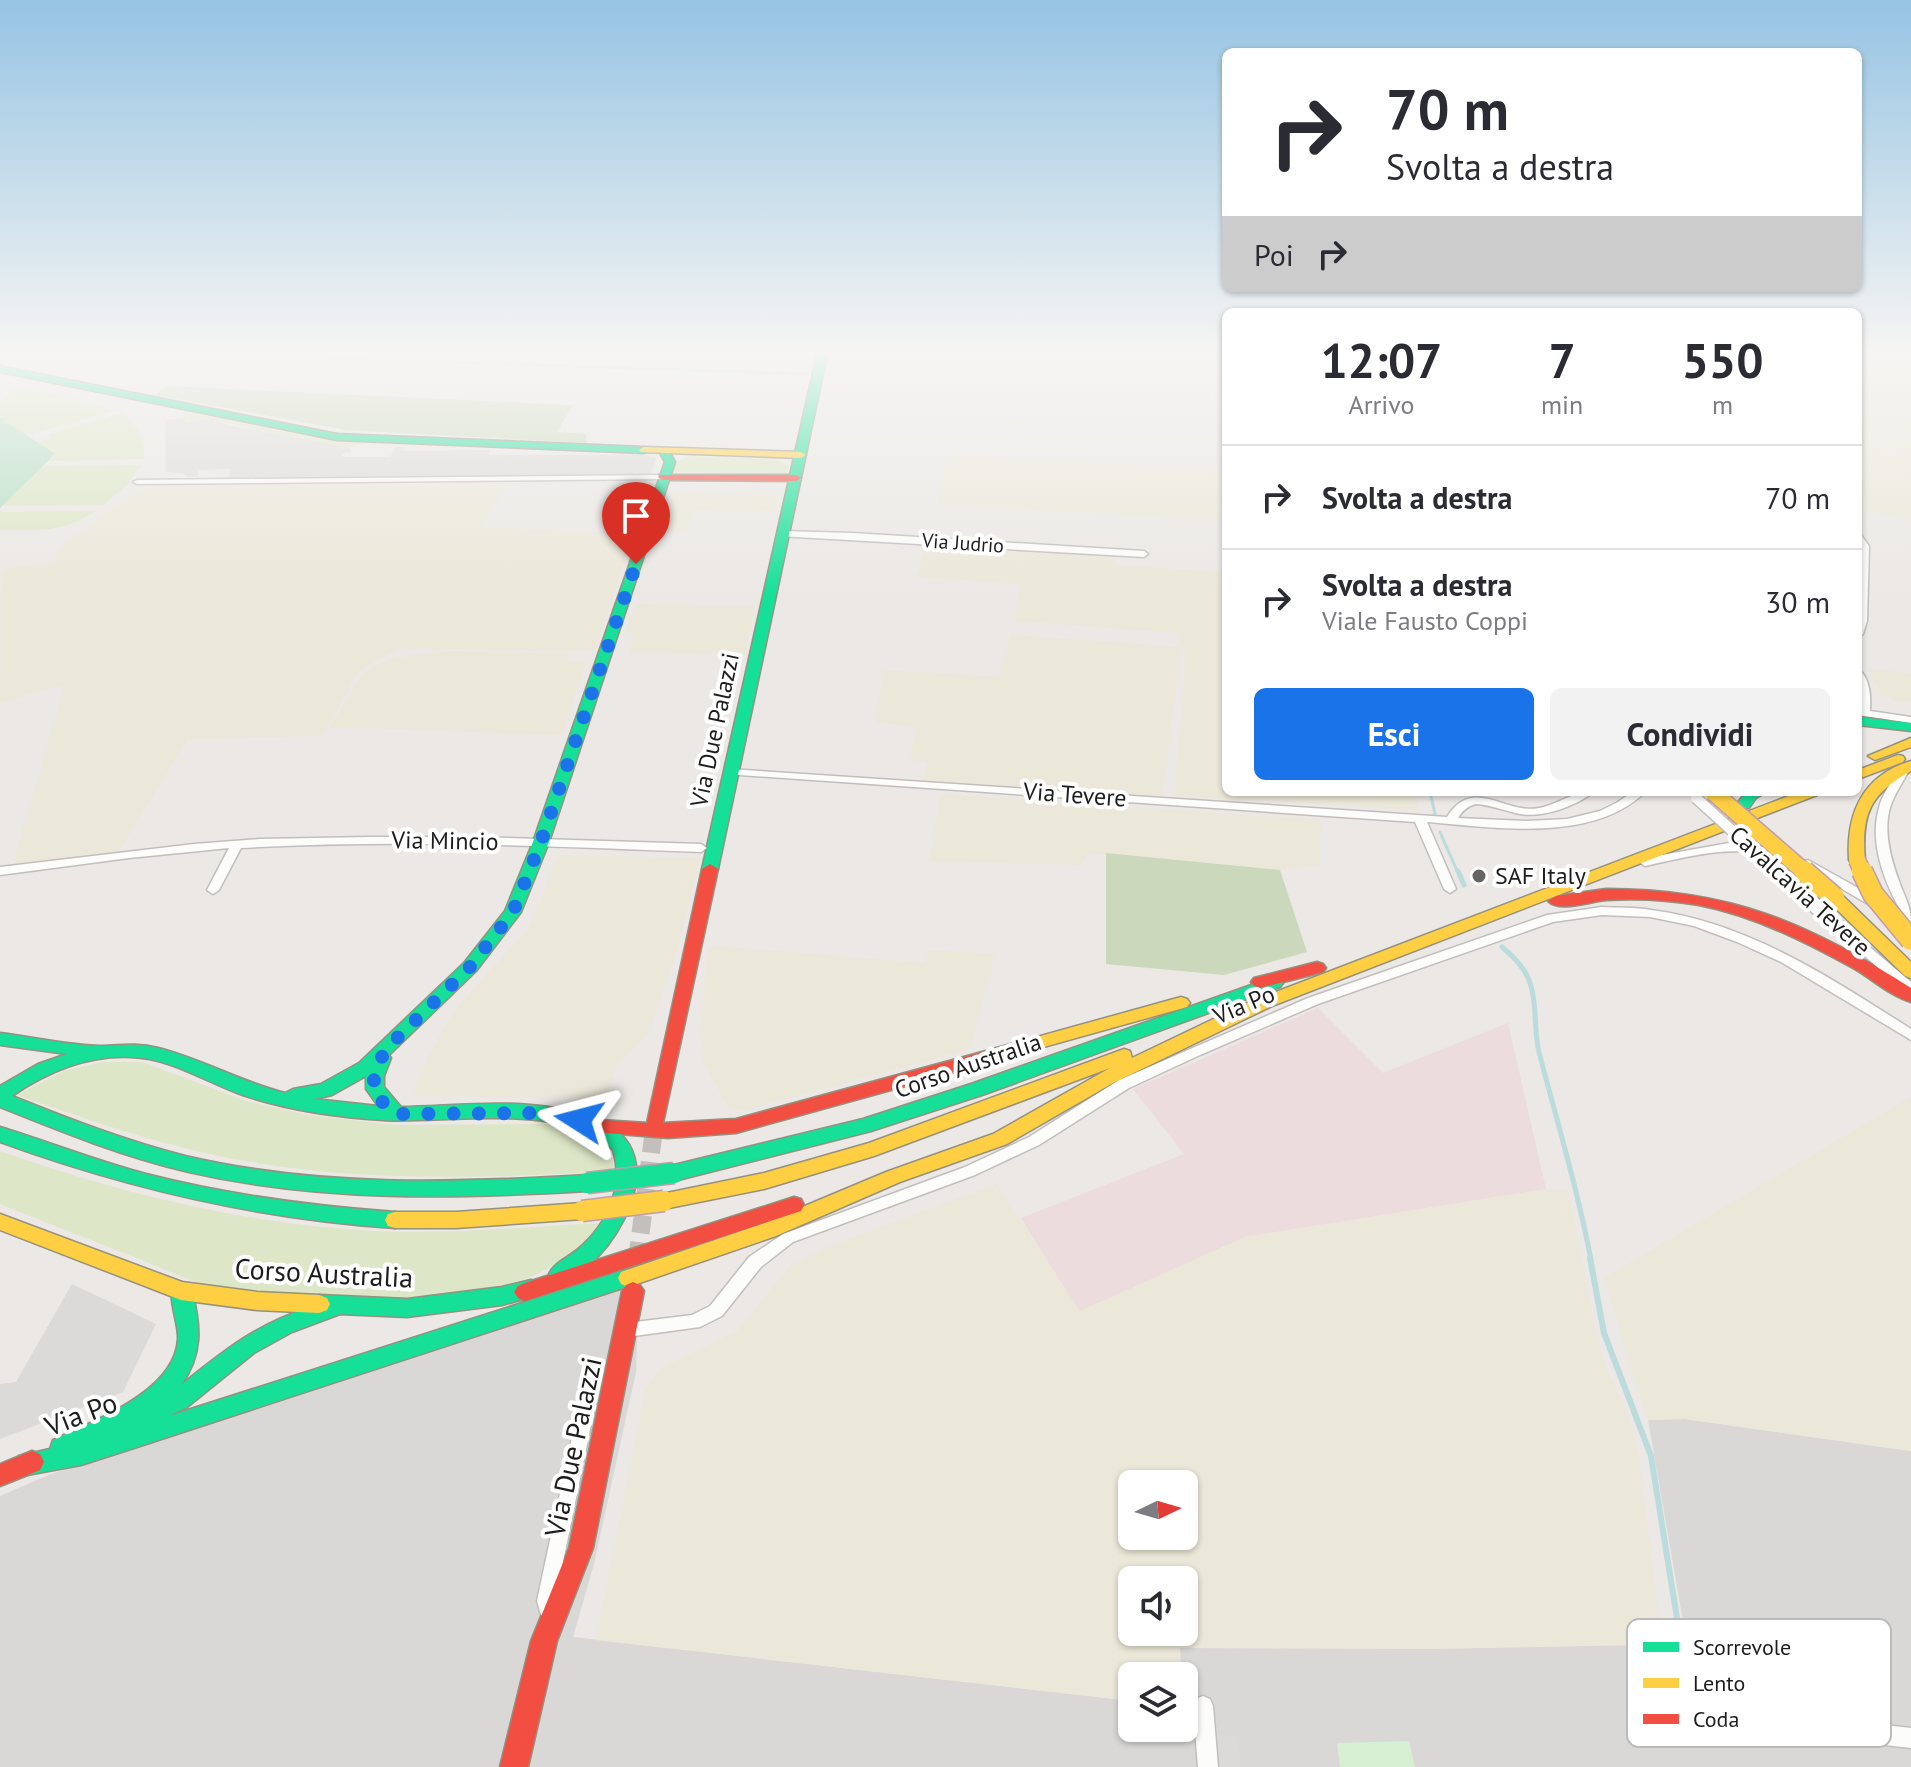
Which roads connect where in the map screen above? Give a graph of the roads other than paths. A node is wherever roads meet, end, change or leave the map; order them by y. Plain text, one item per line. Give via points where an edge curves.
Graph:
1 (315, 432) edge
2 (806, 432) edge
3 (665, 453) junction
4 (801, 455) junction
5 (663, 477) junction
6 (796, 478) junction
7 (137, 482) dead end
8 (782, 534) junction
9 (1862, 542) edge
10 (1144, 554) dead end
11 (1862, 621) edge
12 (1862, 683) edge
13 (1862, 708) edge
14 (1862, 715) edge
15 (1862, 715) edge
16 (1911, 720) edge
17 (1911, 727) edge
18 (1911, 742) edge
19 (1862, 760) edge
20 (1910, 762) edge
21 (730, 772) junction
22 (1862, 774) edge
23 (1578, 796) edge
24 (1634, 796) edge
25 (1705, 796) edge
26 (1706, 796) edge
27 (1750, 796) edge
28 (1768, 796) edge
29 (1801, 796) edge
30 (1710, 818) dead end
31 (1420, 820) junction
32 (1450, 822) junction
33 (541, 842) junction
34 (237, 845) junction
35 (701, 848) dead end
36 (1614, 867) junction
37 (0, 871) edge
38 (1450, 889) dead end
39 (213, 890) dead end
40 (1834, 897) junction
41 (1911, 918) edge
42 (1911, 928) edge
43 (1911, 940) edge
44 (1402, 949) junction
45 (1911, 956) edge
46 (1317, 968) junction
47 (1911, 972) edge
48 (1911, 989) edge
49 (1911, 996) edge
50 (1266, 1002) junction
51 (1911, 1035) edge
52 (0, 1039) edge
53 (386, 1049) junction
54 (103, 1052) junction
55 (0, 1097) edge
56 (270, 1097) junction
57 (396, 1114) junction
58 (655, 1120) tunnel mouth
59 (601, 1127) junction
60 (3, 1136) edge
61 (893, 1177) junction
62 (0, 1222) edge
63 (181, 1291) junction
64 (633, 1291) dead end
65 (525, 1292) junction
66 (337, 1307) junction
67 (627, 1330) junction
68 (588, 1400) dead end
69 (27, 1464) junction
70 (0, 1475) edge
71 (556, 1611) junction
72 (1203, 1706) dead end
73 (1891, 1736) edge
74 (1911, 1738) edge
75 (514, 1767) edge
76 (1208, 1767) edge

1 - 3 main road
2 - 4 main road, Via Due Palazzi
3 - 4 main road
3 - 5 main road via 670,462
4 - 6 main road, Via Due Palazzi
5 - 6 main road
5 - 7 street
5 - 33 main road
6 - 8 main road, Via Due Palazzi
8 - 10 street, Via Judrio
8 - 21 main road, Via Due Palazzi
9 - 11 street
12 - 13 street
14 - 16 street
15 - 17 main road
18 - 19 main road
20 - 22 main road
20 - 41 street via 1888,797 1882,819 1893,885
20 - 43 main road, bridge via 1877,785 1860,806 1853,834 1857,860 1873,894
21 - 31 street, Via Tevere
21 - 58 main road, Via Due Palazzi
23 - 32 street via 1539,812 1468,800 1457,807
24 - 32 street, Via Tevere via 1616,811 1563,824
25 - 48 street, Cavalcavia Tevere, bridge via 1841,929
26 - 40 main road, bridge
27 - 28 main road via 1744,805
29 - 36 main road, Via Po
30 - 46 main road
31 - 32 street, Via Tevere
31 - 38 street
33 - 34 street, Via Mincio
33 - 35 street, Via Mincio
33 - 53 main road via 498,935
34 - 37 street, Via Mincio
34 - 39 street
36 - 42 street via 1716,847 1750,846 1826,871
36 - 44 main road, Via Po
40 - 45 main road
40 - 47 main road
44 - 49 main road via 1561,900 1635,892 1684,896 1776,923 1841,953
44 - 50 main road, Via Po
46 - 55 main road, Corso Australia, bridge via 864,1126 674,1173 587,1183 454,1190 303,1183 190,1165
46 - 59 main road via 736,1126 647,1133
50 - 60 main road, Corso Australia, bridge via 874,1149 764,1181 582,1211 382,1219 258,1208 124,1179
50 - 61 main road via 1106,1078 1000,1139
51 - 67 street, Via Po via 1750,940 1705,925 1611,910 1551,918 1313,1001 1195,1052 1124,1084 1034,1141 970,1171 788,1238 755,1262 716,1311 694,1322
52 - 54 main road
53 - 56 main road via 365,1068 325,1090
53 - 57 main road via 373,1089
54 - 55 main road, Corso Australia via 53,1066
54 - 56 main road, Corso Australia via 153,1053
56 - 57 main road, Corso Australia
57 - 59 main road, Corso Australia via 541,1113
59 - 65 main road, Corso Australia via 619,1141 626,1162 625,1192 612,1226 591,1253
61 - 65 main road
61 - 69 main road via 769,1230 464,1333 81,1454
62 - 63 main road, Corso Australia
63 - 66 main road, Corso Australia
63 - 69 main road, Via Po via 188,1320 187,1355 175,1376 155,1396
64 - 67 main road, Via Due Palazzi
65 - 66 main road, Corso Australia via 446,1305
66 - 69 main road, Via Po via 246,1346 154,1414
67 - 71 main road, Via Due Palazzi via 581,1548
68 - 71 street, Via Due Palazzi via 546,1601
69 - 70 main road
71 - 75 main road, Via Due Palazzi via 529,1694
72 - 76 street
73 - 74 street

